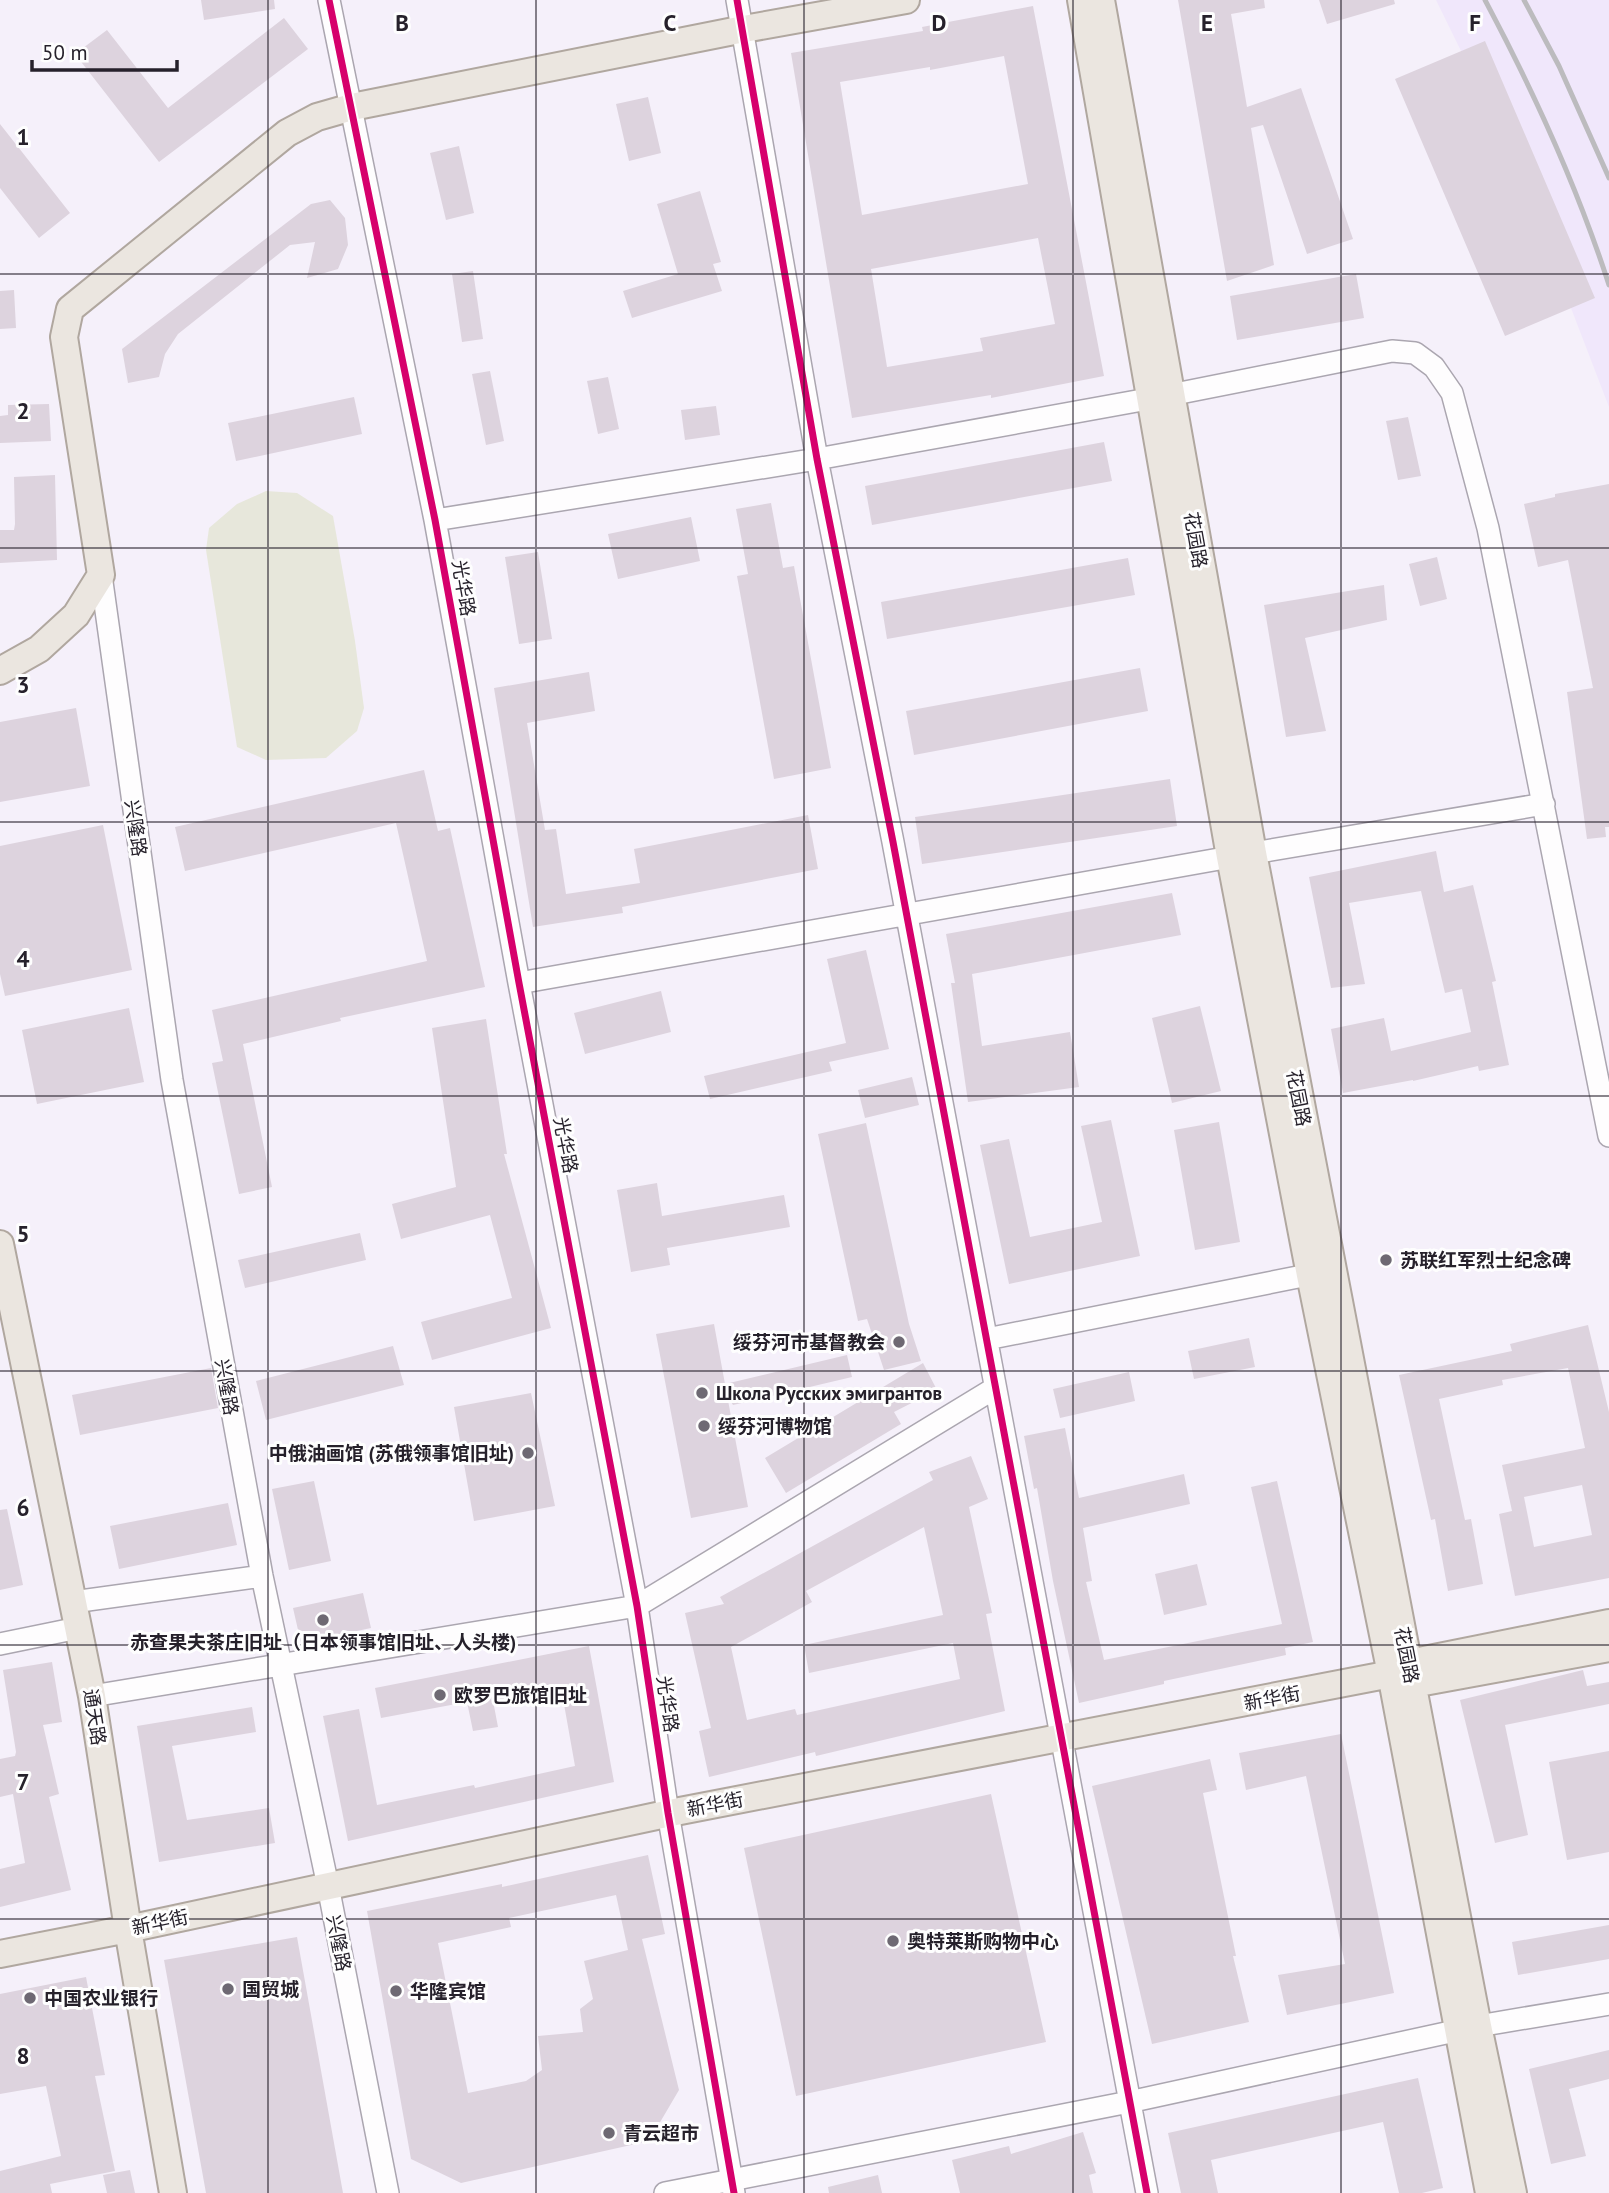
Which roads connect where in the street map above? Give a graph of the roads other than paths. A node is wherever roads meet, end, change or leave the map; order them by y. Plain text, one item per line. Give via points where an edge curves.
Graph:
1 (329, 0) edge
2 (737, 0) edge
3 (906, 0) edge
4 (1081, 0) edge
5 (1101, 0) edge
6 (744, 29) junction
7 (352, 107) junction
8 (1160, 397) junction
9 (817, 459) junction
10 (435, 520) junction
11 (101, 575) junction
12 (0, 671) edge
13 (1544, 804) junction
14 (1241, 855) junction
15 (906, 914) junction
16 (519, 983) junction
17 (1609, 1136) edge
18 (0, 1244) edge
19 (1321, 1272) junction
20 (987, 1339) junction
21 (995, 1388) junction
22 (262, 1576) junction
23 (73, 1602) junction
24 (638, 1606) junction
25 (1609, 1623) edge
26 (78, 1628) junction
27 (0, 1644) edge
28 (1609, 1648) edge
29 (1529, 1650) junction
30 (281, 1664) junction
31 (1404, 1674) junction
32 (92, 1696) junction
33 (1061, 1739) junction
34 (668, 1813) junction
35 (328, 1886) junction
36 (128, 1929) junction
37 (0, 1954) edge
38 (1609, 2004) edge
39 (1467, 2028) junction
40 (1129, 2102) junction
41 (733, 2187) edge
42 (173, 2193) edge
43 (388, 2193) edge
44 (665, 2193) edge
45 (1147, 2193) edge
46 (1489, 2193) edge
47 (1513, 2193) edge

1 - 7 street, 光华路
2 - 6 street
3 - 6 main road
4 - 8 main road, 花园路
5 - 8 main road, 花园路
6 - 7 main road
6 - 9 street
7 - 10 street, 光华路
7 - 11 main road via 317,117 287,133 70,309 64,337
8 - 9 street
8 - 13 street via 1392,351 1415,353 1434,367 1452,393 1488,528
8 - 14 main road, 花园路
9 - 10 street
9 - 15 street
10 - 16 street, 光华路
11 - 12 main road via 76,615 39,649
11 - 22 street, 兴隆路 via 172,1080
13 - 14 street
13 - 17 street
14 - 15 street
14 - 19 main road, 花园路
15 - 16 street
15 - 20 street
16 - 24 street, 光华路
18 - 23 main road, 通天路
19 - 20 street
19 - 31 main road, 花园路
20 - 21 street
21 - 24 street
21 - 33 street
22 - 23 street
22 - 30 street, 兴隆路
23 - 26 main road, 通天路
24 - 30 street
24 - 34 street, 光华路
25 - 29 main road, 新华街
26 - 27 street
26 - 32 main road, 通天路
28 - 29 main road, 新华街
29 - 31 main road, 新华街
30 - 32 street
30 - 35 street, 兴隆路
31 - 33 main road, 新华街
31 - 39 main road, 花园路
32 - 36 main road, 通天路
33 - 34 main road, 新华街
33 - 40 street
34 - 35 main road, 新华街
34 - 41 street, 光华路
35 - 36 main road, 新华街
35 - 43 street, 兴隆路
36 - 37 main road, 新华街
36 - 42 main road, 通天路
38 - 39 street
39 - 40 street
39 - 46 main road, 花园路
39 - 47 main road, 花园路
40 - 41 street
40 - 45 street
41 - 44 street

